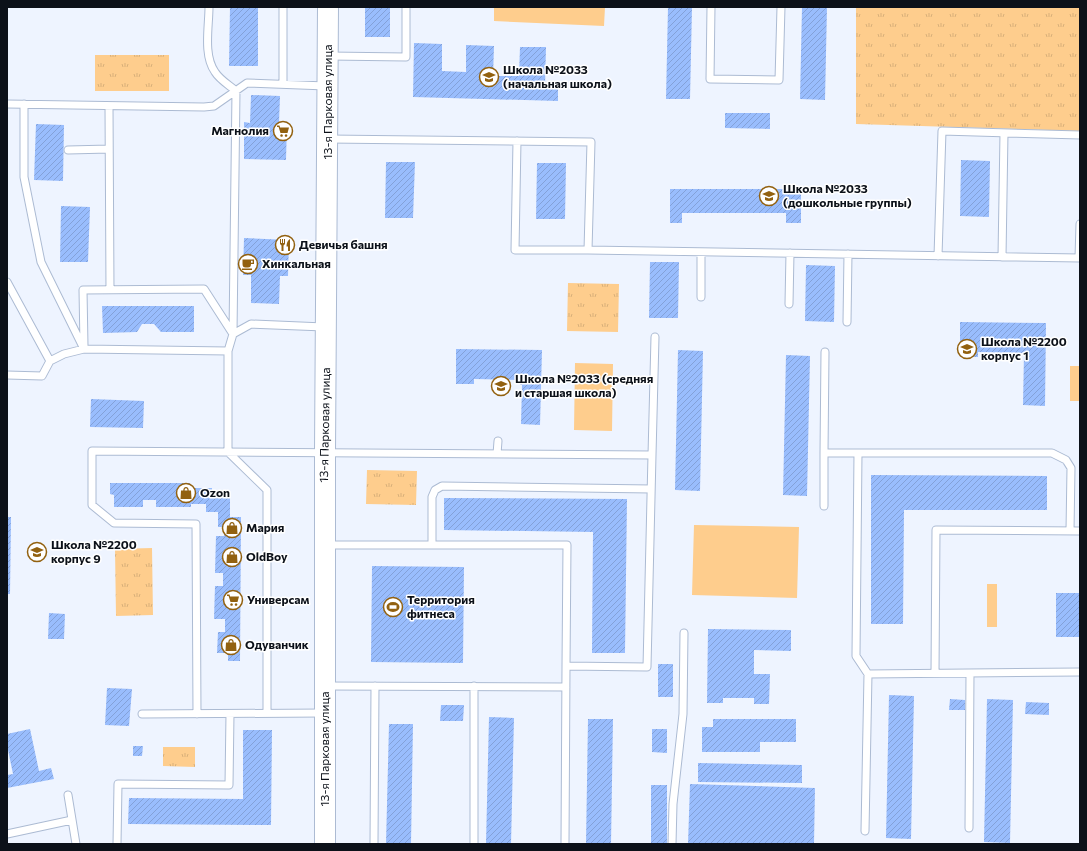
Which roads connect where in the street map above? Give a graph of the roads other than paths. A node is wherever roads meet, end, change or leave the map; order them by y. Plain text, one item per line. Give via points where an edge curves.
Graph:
1 (209, 7) edge
2 (283, 7) edge
3 (328, 7) edge
4 (406, 7) edge
5 (711, 7) edge
6 (781, 7) edge
7 (328, 56) junction
8 (283, 84) junction
9 (328, 86) junction
10 (236, 91) junction
11 (7, 104) edge
12 (24, 104) junction
13 (109, 106) junction
14 (1004, 133) junction
15 (1080, 135) edge
16 (328, 139) junction
17 (517, 141) junction
18 (109, 149) junction
19 (68, 150) dead end
20 (1080, 224) edge
21 (588, 250) junction
22 (701, 252) junction
23 (790, 253) junction
24 (848, 254) junction
25 (938, 256) junction
26 (1002, 257) junction
27 (1080, 258) edge
28 (7, 282) edge
29 (110, 290) junction
30 (701, 297) dead end
31 (789, 304) dead end
32 (847, 322) dead end
33 (326, 327) junction
34 (233, 334) junction
35 (655, 337) dead end
36 (84, 349) junction
37 (228, 351) junction
38 (825, 352) dead end
39 (50, 361) junction
40 (7, 375) edge
41 (498, 441) dead end
42 (228, 452) junction
43 (324, 452) junction
44 (824, 453) junction
45 (858, 453) junction
46 (497, 454) junction
47 (652, 455) junction
48 (651, 489) junction
49 (824, 506) dead end
50 (1070, 531) junction
51 (1080, 531) edge
52 (325, 545) junction
53 (432, 545) junction
54 (684, 633) dead end
55 (566, 666) junction
56 (1080, 672) edge
57 (935, 673) junction
58 (970, 673) junction
59 (868, 674) junction
60 (325, 686) junction
61 (375, 686) junction
62 (474, 686) junction
63 (566, 687) junction
64 (267, 713) junction
65 (325, 713) junction
66 (142, 714) dead end
67 (197, 714) junction
68 (230, 714) junction
69 (68, 794) dead end
70 (72, 820) junction
71 (969, 828) dead end
72 (865, 831) dead end
73 (7, 834) edge
74 (76, 844) edge
75 (117, 844) edge
76 (325, 844) edge
77 (374, 844) edge
78 (474, 844) edge
79 (565, 844) edge
80 (672, 844) edge

1 - 10 lane via 210,62 214,72
2 - 8 lane
3 - 7 street, 13-я Парковая улица
4 - 7 lane via 406,57
5 - 6 lane via 710,79 779,80
7 - 9 street, 13-я Парковая улица
8 - 9 lane
8 - 10 lane via 248,83
9 - 16 street, 13-я Парковая улица
10 - 13 lane via 214,106
10 - 34 lane
11 - 12 lane
12 - 13 lane
12 - 36 lane via 24,177 41,262
13 - 18 lane
14 - 15 lane
14 - 25 lane via 942,131
14 - 26 lane
16 - 17 lane
16 - 33 street, 13-я Парковая улица
17 - 21 lane via 516,250
17 - 21 lane via 591,142
18 - 19 lane
18 - 29 lane
20 - 27 lane
21 - 22 lane
22 - 23 lane
22 - 30 lane
23 - 24 lane
23 - 31 lane
24 - 25 lane
24 - 32 lane
25 - 26 lane
26 - 27 lane
28 - 39 lane
29 - 34 lane via 204,290
29 - 36 lane via 83,290
33 - 34 lane via 251,324
33 - 43 street, 13-я Парковая улица
34 - 37 lane
35 - 47 lane
36 - 37 lane
36 - 39 lane
37 - 42 lane
38 - 44 lane
39 - 40 lane via 42,376
41 - 46 lane
42 - 43 lane
42 - 64 lane via 266,490
42 - 67 lane via 92,451 92,505 114,523 196,524
43 - 46 lane
43 - 52 street, 13-я Парковая улица
44 - 45 lane
44 - 49 lane
45 - 50 lane via 1052,453 1066,460 1071,468
45 - 59 lane via 856,656
46 - 47 lane
47 - 48 lane
48 - 53 lane via 442,486 435,490 432,497
48 - 55 lane via 647,667
50 - 51 lane
50 - 57 lane via 936,530
52 - 53 lane
52 - 60 street, 13-я Парковая улица
53 - 55 lane via 567,545
54 - 80 lane via 683,714 672,804
55 - 63 lane
56 - 58 lane
57 - 58 lane
57 - 59 lane
58 - 71 lane
59 - 72 lane
60 - 61 lane
60 - 65 street, 13-я Парковая улица
61 - 62 lane
61 - 77 lane
62 - 63 lane
62 - 78 lane
63 - 79 lane
64 - 65 lane
64 - 68 lane
65 - 76 street, 13-я Парковая улица
66 - 67 lane
67 - 68 lane
68 - 75 lane via 230,785 118,784
69 - 70 lane
70 - 73 lane
70 - 74 lane

